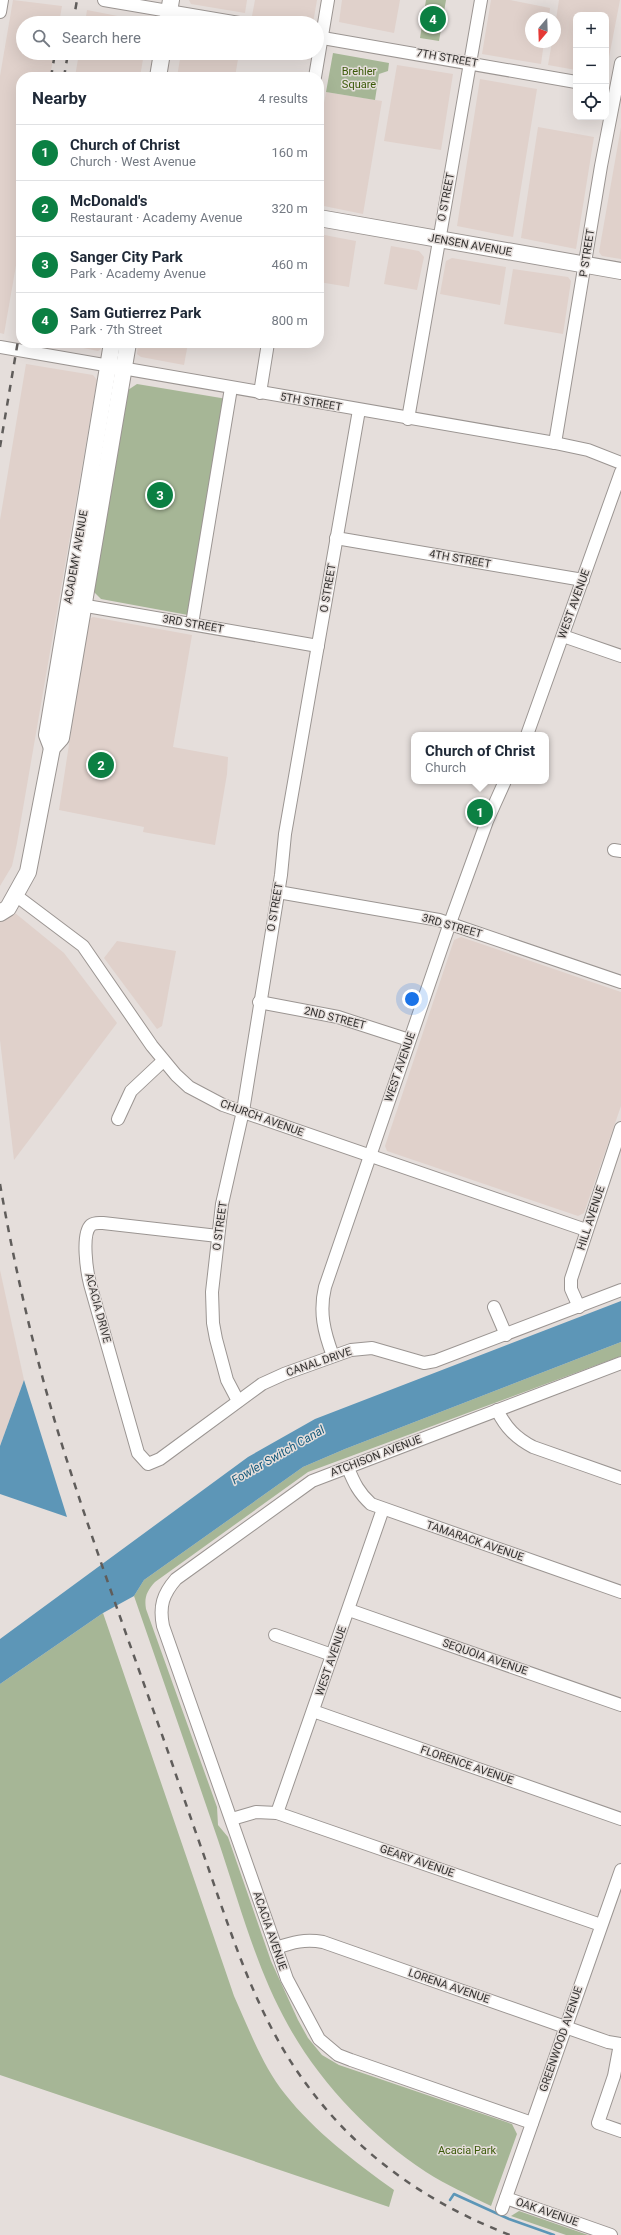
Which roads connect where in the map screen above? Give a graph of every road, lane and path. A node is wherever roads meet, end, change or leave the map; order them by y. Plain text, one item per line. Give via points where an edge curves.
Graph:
1 (2, 0) edge
2 (104, 0) edge
3 (328, 0) edge
4 (481, 0) edge
5 (169, 11) edge
6 (0, 12) edge
7 (198, 16) edge
8 (324, 16) edge
9 (324, 38) edge
10 (161, 60) edge
11 (317, 60) edge
12 (471, 62) junction
13 (621, 63) edge
14 (159, 72) edge
15 (316, 72) edge
16 (573, 81) edge
17 (614, 89) edge
18 (324, 219) edge
19 (438, 239) junction
20 (585, 264) junction
21 (621, 271) edge
22 (0, 347) edge
23 (113, 348) edge
24 (126, 348) edge
25 (267, 348) edge
26 (116, 368) junction
27 (231, 388) junction
28 (260, 393) junction
29 (359, 410) junction
30 (408, 418) junction
31 (556, 443) junction
32 (94, 450) junction
33 (621, 463) edge
34 (621, 472) edge
35 (101, 499) junction
36 (336, 538) junction
37 (583, 580) junction
38 (75, 604) junction
39 (192, 624) junction
40 (563, 636) junction
41 (318, 646) junction
42 (621, 656) edge
43 (528, 732) edge
44 (504, 784) edge
45 (278, 892) junction
46 (7, 896) edge
47 (0, 913) edge
48 (450, 923) junction
49 (621, 982) edge
50 (259, 1002) junction
51 (409, 1040) junction
52 (163, 1061) junction
53 (243, 1112) junction
54 (118, 1119) dead end
55 (621, 1128) edge
56 (370, 1156) junction
57 (586, 1230) junction
58 (218, 1236) junction
59 (621, 1290) edge
60 (494, 1307) dead end
61 (579, 1307) junction
62 (506, 1335) junction
63 (333, 1356) junction
64 (621, 1363) edge
65 (238, 1401) junction
66 (497, 1410) junction
67 (148, 1464) joint
68 (348, 1468) junction
69 (621, 1478) edge
70 (383, 1509) junction
71 (621, 1592) edge
72 (162, 1600) joint
73 (349, 1610) junction
74 (276, 1635) dead end
75 (332, 1655) junction
76 (621, 1705) edge
77 (313, 1711) junction
78 (277, 1813) junction
79 (232, 1819) junction
80 (621, 1819) edge
81 (621, 1870) edge
82 (601, 1925) junction
83 (276, 1948) junction
84 (565, 2026) junction
85 (620, 2044) edge
86 (532, 2123) junction
87 (621, 2131) edge
88 (504, 2204) joint
89 (611, 2235) edge

1 - 6 street
2 - 5 street
3 - 8 street
4 - 12 street, O STREET
5 - 7 street
9 - 12 street, 7TH STREET
10 - 14 main road
11 - 15 street
12 - 16 street, 7TH STREET
12 - 19 street, O STREET
13 - 17 street, P STREET
17 - 20 street, P STREET
18 - 19 main road, JENSEN AVENUE
19 - 20 main road, JENSEN AVENUE
19 - 30 street, O STREET
20 - 21 main road, JENSEN AVENUE
20 - 31 street, P STREET
22 - 26 street, 5TH STREET
23 - 26 main road
24 - 26 main road
25 - 28 street
26 - 27 street, 5TH STREET
26 - 32 main road, ACADEMY AVENUE
26 - 35 main road, ACADEMY AVENUE
27 - 28 street, 5TH STREET
27 - 39 street
28 - 29 street, 5TH STREET
29 - 30 street, 5TH STREET
29 - 36 street, O STREET
30 - 31 street, 5TH STREET
31 - 33 street, 5TH STREET via 588,450
32 - 35 main road via 100,458 97,482
32 - 38 main road, ACADEMY AVENUE
34 - 37 street, WEST AVENUE
35 - 38 main road, ACADEMY AVENUE
36 - 37 street, 4TH STREET
36 - 41 street, O STREET
37 - 40 street, WEST AVENUE
38 - 39 street, 3RD STREET
38 - 46 main road, ACADEMY AVENUE via 47,735 52,748 30,862 23,882
39 - 41 street, 3RD STREET
40 - 42 street
40 - 43 street, WEST AVENUE
41 - 45 street, O STREET via 285,834
44 - 48 street, WEST AVENUE via 487,821
45 - 48 street, 3RD STREET
45 - 50 street, O STREET
46 - 47 main road, ACADEMY AVENUE via 8,908
46 - 52 street, CHURCH AVENUE via 83,946
48 - 49 street, 3RD STREET
48 - 51 street, WEST AVENUE
50 - 51 street, 2ND STREET via 338,1017
50 - 53 street, O STREET
51 - 56 street, WEST AVENUE
52 - 53 street, CHURCH AVENUE via 190,1087 223,1105
52 - 54 street via 132,1091
53 - 56 street, CHURCH AVENUE
53 - 58 street, O STREET via 225,1190
55 - 57 street, HILL AVENUE
56 - 57 street, CHURCH AVENUE
56 - 63 street, WEST AVENUE via 321,1303 324,1334
57 - 61 street, HILL AVENUE via 570,1284
58 - 65 street, O STREET via 212,1292 213,1323 227,1380
58 - 67 street, ACACIA DRIVE via 103,1223 95,1223 87,1232 86,1260 90,1284 138,1453
59 - 61 street, CANAL DRIVE
60 - 62 street
61 - 62 street, CANAL DRIVE
62 - 63 street, CANAL DRIVE via 424,1363 372,1348 351,1350
63 - 65 street, CANAL DRIVE via 273,1378
64 - 66 street, ATCHISON AVENUE
65 - 67 street, CANAL DRIVE via 160,1459
66 - 68 street, ATCHISON AVENUE
66 - 69 street via 511,1432 521,1441
68 - 70 street, TAMARACK AVENUE via 361,1495
68 - 72 street, ATCHISON AVENUE via 318,1478 296,1491 176,1579
70 - 71 street, TAMARACK AVENUE
70 - 73 street, WEST AVENUE
72 - 79 street, ACACIA AVENUE via 160,1612 163,1626
73 - 75 street, WEST AVENUE
73 - 76 street, SEQUOIA AVENUE
74 - 75 street
75 - 77 street, WEST AVENUE
77 - 78 street, WEST AVENUE
77 - 80 street, FLORENCE AVENUE
78 - 79 street, GEARY AVENUE via 256,1812
78 - 82 street, GEARY AVENUE
79 - 83 street, ACACIA AVENUE
81 - 82 street, GREENWOOD AVENUE
82 - 84 street, GREENWOOD AVENUE
83 - 84 street, LORENA AVENUE via 295,1941 323,1942
83 - 86 street, ACACIA AVENUE via 295,1997 313,2030 319,2039 338,2055
84 - 85 street, LORENA AVENUE
84 - 86 street, GREENWOOD AVENUE
85 - 87 street via 614,2076 598,2123
86 - 88 street, GREENWOOD AVENUE
88 - 89 street, OAK AVENUE

